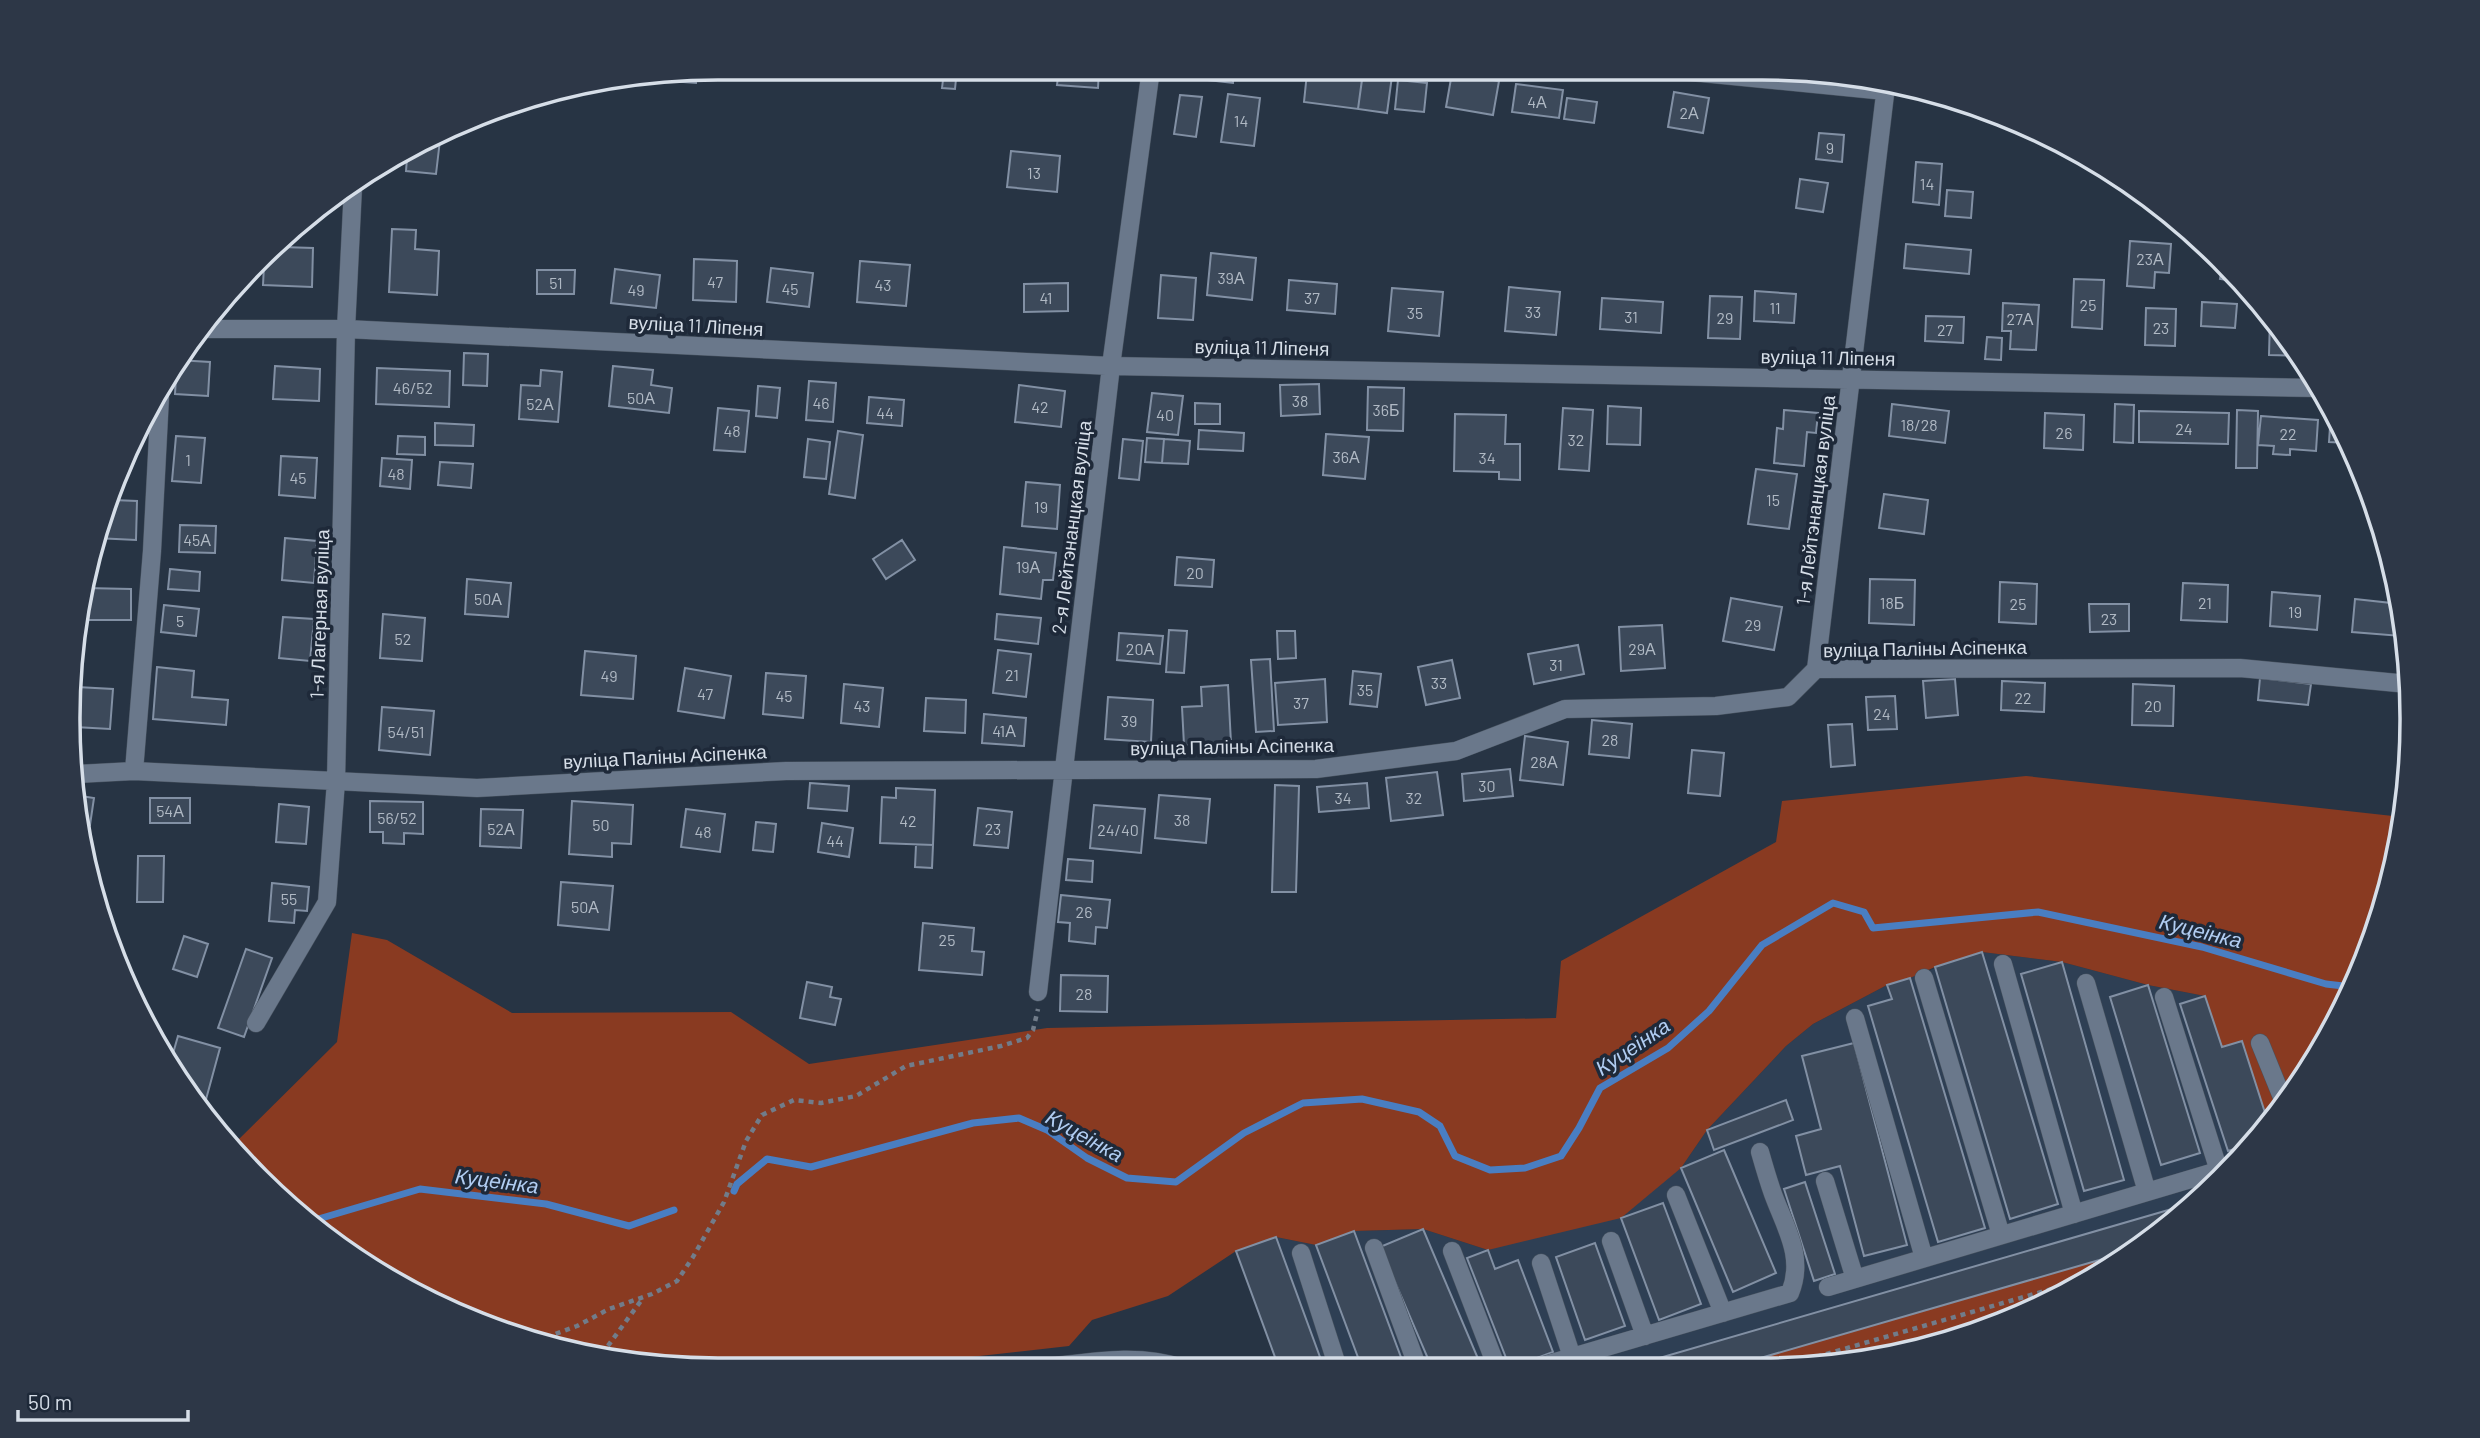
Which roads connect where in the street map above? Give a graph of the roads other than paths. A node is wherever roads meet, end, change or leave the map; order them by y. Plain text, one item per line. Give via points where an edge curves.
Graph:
1 (1150, 80) edge
2 (1886, 93) edge
3 (353, 196) edge
4 (214, 328) edge
5 (346, 329) junction
6 (1111, 366) junction
7 (1852, 378) junction
8 (2306, 387) edge
9 (159, 413) edge
10 (1816, 669) junction
11 (2398, 683) edge
12 (1063, 769) junction
13 (134, 771) junction
14 (83, 774) edge
15 (336, 781) junction
16 (2003, 964) dead end
17 (1924, 978) dead end
18 (2086, 983) dead end
19 (1038, 992) road end
20 (2164, 997) dead end
21 (1855, 1018) dead end
22 (257, 1023) dead end
23 (2260, 1043) dead end
24 (2280, 1091) edge
25 (1760, 1152) dead end
26 (2222, 1160) edge
27 (2208, 1174) edge
28 (1825, 1181) dead end
29 (2147, 1192) junction
30 (1676, 1195) dead end
31 (2074, 1214) junction
32 (2001, 1235) junction
33 (1611, 1241) dead end
34 (1374, 1248) dead end
35 (1452, 1251) dead end
36 (1300, 1253) dead end
37 (1924, 1258) junction
38 (1541, 1263) dead end
39 (1855, 1279) junction
40 (1828, 1287) dead end
41 (1723, 1313) junction
42 (1645, 1336) junction
43 (1573, 1357) junction
44 (1335, 1358) edge
45 (1414, 1358) edge
46 (1493, 1358) edge
47 (1570, 1358) edge

1 - 6 street, 2-я Лейтэнанцкая вуліца
2 - 7 street, 1-я Лейтэнанцкая вуліца
3 - 5 street, 1-я Лагерная вуліца
4 - 5 street, вуліца 11 Ліпеня
5 - 6 street, вуліца 11 Ліпеня
5 - 15 street, 1-я Лагерная вуліца
6 - 7 street, вуліца 11 Ліпеня
6 - 12 street, 2-я Лейтэнанцкая вуліца
7 - 8 street, вуліца 11 Ліпеня
7 - 10 street, 1-я Лейтэнанцкая вуліца
9 - 13 street
10 - 11 street, вуліца Паліны Асіпенка via 2240,668
10 - 12 street, вуліца Паліны Асіпенка via 1788,697 1716,706 1565,709 1456,751 1316,769
12 - 15 street, вуліца Паліны Асіпенка via 786,771 477,788
12 - 19 street, 2-я Лейтэнанцкая вуліца
13 - 14 street, вуліца Паліны Асіпенка
13 - 15 street, вуліца Паліны Асіпенка
15 - 22 street, 1-я Лагерная вуліца via 327,902
16 - 31 street
17 - 32 street
18 - 29 street
20 - 26 street
21 - 37 street
23 - 24 street
25 - 41 street via 1792,1239 1796,1279 1790,1293
27 - 29 street
28 - 39 street
29 - 31 street
30 - 41 street
31 - 32 street
32 - 37 street
33 - 42 street
34 - 45 street
35 - 46 street
36 - 44 street
37 - 39 street
38 - 43 street
39 - 40 street
41 - 42 street
42 - 43 street
43 - 47 street

